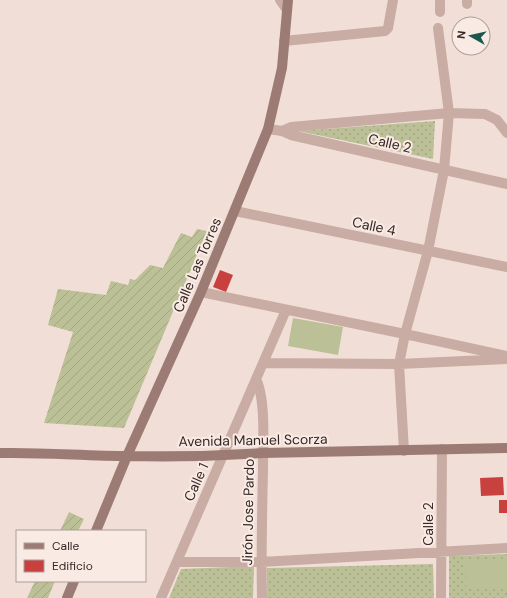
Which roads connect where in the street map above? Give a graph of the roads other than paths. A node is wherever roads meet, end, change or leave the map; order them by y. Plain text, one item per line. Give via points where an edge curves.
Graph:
1 (280, 0) edge
2 (393, 0) edge
3 (440, 0) edge
4 (287, 5) edge
5 (440, 12) dead end
6 (438, 28) dead end
7 (284, 41) junction
8 (449, 113) junction
9 (268, 129) junction
10 (282, 131) junction
11 (507, 133) edge
12 (444, 170) junction
13 (507, 184) edge
14 (235, 212) junction
15 (428, 251) junction
16 (507, 267) edge
17 (201, 292) junction
18 (286, 310) junction
19 (405, 334) junction
20 (507, 356) edge
21 (507, 359) edge
22 (263, 363) junction
23 (399, 364) junction
24 (256, 379) junction
25 (507, 448) edge
26 (442, 449) junction
27 (404, 451) junction
28 (0, 453) edge
29 (263, 453) junction
30 (127, 456) junction
31 (223, 456) junction
32 (96, 530) edge
33 (507, 548) edge
34 (442, 552) junction
35 (177, 562) junction
36 (262, 562) junction
37 (74, 582) edge
38 (67, 598) edge
39 (161, 598) edge
40 (262, 598) edge
41 (441, 598) edge

1 - 4 street
2 - 7 street via 388,28 385,31
3 - 5 street
4 - 7 street, Calle Las Torres
6 - 8 street
7 - 9 street, Calle Las Torres via 282,68
8 - 10 street via 291,127
8 - 11 street via 485,114 497,120
8 - 12 street
9 - 10 street, Calle 2
9 - 14 street, Calle Las Torres
10 - 12 street, Calle 2
12 - 13 street, Calle 2
12 - 15 street
14 - 15 street, Calle 4
14 - 17 street, Calle Las Torres
15 - 16 street, Calle 4
15 - 19 street
17 - 18 street
17 - 30 street, Calle Las Torres
18 - 19 street
18 - 22 street, Calle 1
19 - 20 street
19 - 23 street
21 - 23 street
22 - 23 street
22 - 24 street, Calle 1
23 - 27 street
24 - 29 street, Jirón Jose Pardo via 262,395
24 - 31 street, Calle 1
25 - 26 street, Avenida Manuel Scorza
26 - 27 street, Avenida Manuel Scorza
26 - 34 street, Calle 2
27 - 29 street, Avenida Manuel Scorza
28 - 30 street, Avenida Manuel Scorza
29 - 31 street, Avenida Manuel Scorza
29 - 36 street, Jirón Jose Pardo
30 - 31 street, Avenida Manuel Scorza
30 - 32 street, Calle Las Torres
31 - 35 street, Calle 1
33 - 34 street
34 - 36 street
34 - 41 street, Calle 2
35 - 36 street
35 - 39 street, Calle 1
36 - 40 street, Jirón Jose Pardo
37 - 38 street

